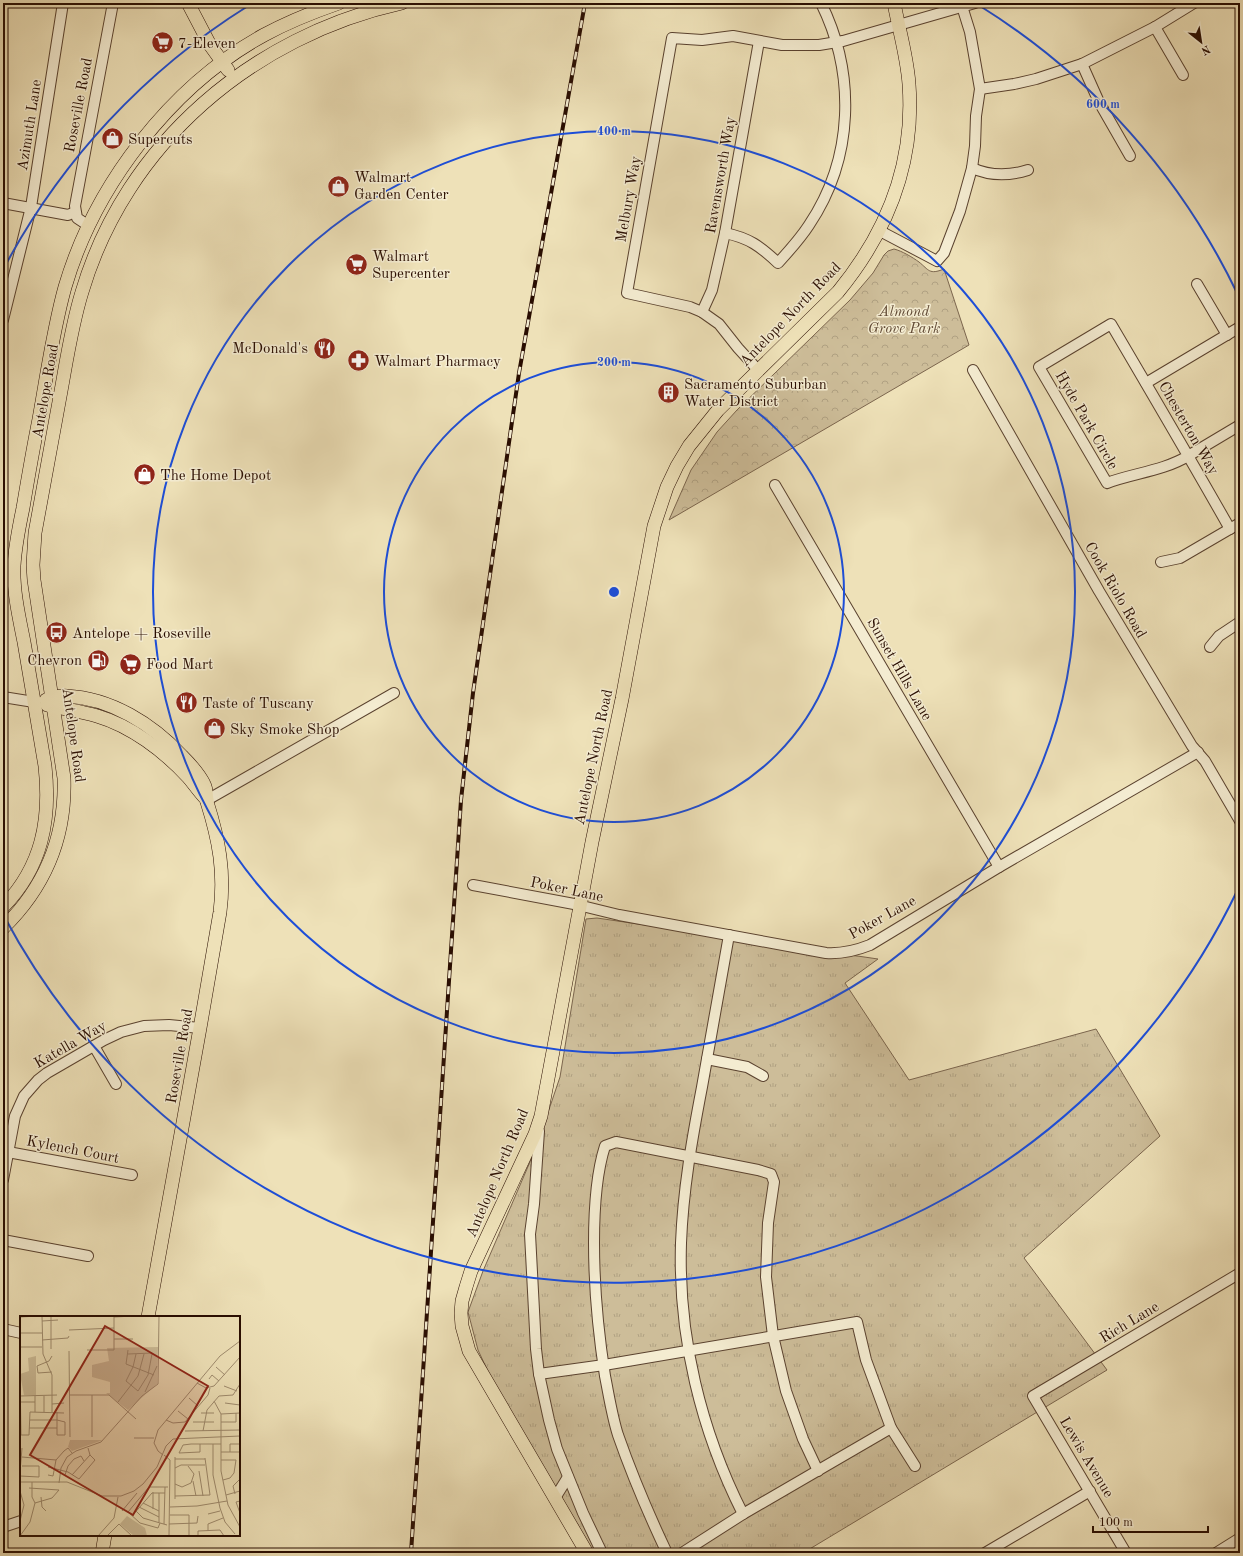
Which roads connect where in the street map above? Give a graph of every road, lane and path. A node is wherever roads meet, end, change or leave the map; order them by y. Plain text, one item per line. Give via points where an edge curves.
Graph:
1 (63, 3) edge
2 (113, 3) edge
3 (188, 3) edge
4 (339, 3) edge
5 (402, 3) edge
6 (821, 3) edge
7 (894, 3) edge
8 (975, 3) edge
9 (1194, 3) edge
10 (962, 5) edge
11 (898, 25) junction
12 (1155, 27) junction
13 (759, 40) junction
14 (837, 42) junction
15 (222, 63) junction
16 (1082, 64) junction
17 (1183, 75) dead end
18 (234, 78) junction
19 (980, 89) junction
20 (1130, 156) dead end
21 (972, 168) junction
22 (1028, 170) dead end
23 (3, 203) edge
24 (31, 207) junction
25 (75, 212) junction
26 (89, 226) junction
27 (880, 231) junction
28 (724, 233) junction
29 (1197, 284) dead end
30 (82, 290) junction
31 (62, 298) junction
32 (702, 312) junction
33 (3, 320) edge
34 (1240, 327) edge
35 (1227, 335) junction
36 (65, 368) junction
37 (758, 370) junction
38 (973, 370) dead end
39 (47, 374) junction
40 (1146, 383) junction
41 (1240, 425) edge
42 (53, 436) junction
43 (1188, 456) junction
44 (775, 485) dead end
45 (1240, 523) edge
46 (1230, 529) junction
47 (1161, 562) dead end
48 (1240, 622) edge
49 (1210, 647) dead end
50 (394, 693) dead end
51 (3, 697) edge
52 (34, 702) junction
53 (53, 703) junction
54 (1198, 752) junction
55 (207, 800) junction
56 (1240, 821) edge
57 (999, 867) junction
58 (473, 885) dead end
59 (580, 906) junction
60 (3, 907) edge
61 (3, 928) edge
62 (729, 935) junction
63 (200, 1028) junction
64 (94, 1046) junction
65 (707, 1059) junction
66 (763, 1076) dead end
67 (116, 1084) dead end
68 (539, 1121) junction
69 (8, 1152) junction
70 (689, 1157) junction
71 (132, 1175) dead end
72 (3, 1180) edge
73 (3, 1240) edge
74 (88, 1256) dead end
75 (1240, 1273) edge
76 (148, 1316) edge
77 (3, 1329) edge
78 (20, 1333) edge
79 (773, 1336) junction
80 (688, 1350) junction
81 (604, 1365) junction
82 (539, 1374) junction
83 (1034, 1396) joint
84 (891, 1428) junction
85 (915, 1466) dead end
86 (818, 1471) junction
87 (568, 1476) junction
88 (1090, 1491) junction
89 (555, 1498) junction
90 (743, 1514) junction
91 (20, 1521) edge
92 (3, 1526) edge
93 (105, 1536) edge
94 (1240, 1538) edge
95 (102, 1553) edge
96 (587, 1553) edge
97 (602, 1553) edge
98 (667, 1553) edge
99 (682, 1553) edge
100 (985, 1553) edge
101 (1126, 1553) edge
102 (1216, 1553) edge

1 - 24 street, Azimuth Lane
2 - 25 street, Roseville Road
3 - 15 main road
4 - 15 main road, Antelope Road via 263,35
5 - 18 main road, Antelope Road via 324,27 275,51
6 - 14 street
7 - 11 main road, Antelope North Road
8 - 10 street, Melbury Way
9 - 12 street
10 - 11 street, Melbury Way
10 - 19 street via 970,32
11 - 14 street, Melbury Way
11 - 27 main road, Antelope North Road via 908,77 909,124 902,172
12 - 16 street
12 - 17 street
13 - 14 street, Melbury Way via 797,46
13 - 28 street, Ravensworth Way
13 - 32 street, Melbury Way via 733,36 702,40 672,38 627,293
14 - 28 street via 846,97 844,135 835,171 818,210 800,238 778,262 751,241
15 - 18 main road
15 - 26 main road, Antelope Road via 184,94 144,136 114,181
16 - 19 street via 1036,79
16 - 20 street via 1099,102
18 - 30 main road, Antelope Road via 170,137 134,181 103,235
19 - 21 street
21 - 22 street via 998,175
21 - 27 street via 952,234 944,253 937,261
23 - 24 street
24 - 25 street via 68,215
24 - 33 street, Azimuth Lane
25 - 26 street via 77,218
26 - 30 main road via 94,239 79,279
26 - 31 main road, Antelope Road
27 - 37 main road, Antelope North Road via 838,292
28 - 32 street, Ravensworth Way via 712,290
29 - 35 street
30 - 36 main road, Antelope Road
31 - 36 main road via 70,312 60,357
31 - 39 main road, Antelope Road
32 - 37 street, Melbury Way via 719,324
34 - 35 street
35 - 40 street
36 - 42 main road, Antelope Road
37 - 59 main road, Antelope North Road via 703,427 677,466 661,504 651,542
38 - 54 street, Cook Riolo Road via 1098,591
39 - 42 main road via 53,376 56,382 49,424
39 - 52 main road, Antelope Road via 14,566 17,602
40 - 43 street, Chesterton Way
40 - 43 street, Hyde Park Circle via 1111,324 1039,367 1106,483 1163,468
41 - 43 street
42 - 53 main road, Antelope Road via 35,533 33,565
43 - 46 street, Chesterton Way
44 - 57 street, Sunset Hills Lane
45 - 46 street
46 - 47 street via 1180,558
48 - 49 street via 1219,636
50 - 55 street
51 - 52 street
52 - 53 main road, Roseville Road
52 - 60 main road, Antelope Road via 47,779 44,831 24,881
53 - 55 main road, Roseville Road via 98,716 142,738 188,777
53 - 61 main road, Antelope Road via 64,778 64,806 59,833 50,860 36,888
54 - 56 street, Cook Riolo Road
54 - 57 street, Poker Lane
55 - 63 main road, Roseville Road via 219,846 222,895
57 - 62 street, Poker Lane via 858,950 826,953
58 - 59 street, Poker Lane
59 - 62 street, Poker Lane
59 - 68 main road, Antelope North Road
62 - 65 street
63 - 64 street, Katella Way via 144,1026 121,1032
63 - 76 main road, Roseville Road
64 - 67 street
64 - 69 street, Katella Way via 46,1073 30,1088 15,1116
65 - 66 street via 747,1067
65 - 70 street
68 - 82 street via 530,1234
68 - 89 main road, Antelope North Road via 471,1272 461,1313 469,1351
69 - 71 street, Kylench Court
69 - 72 street, Katella Way
70 - 79 street via 771,1174 774,1182 768,1223 766,1277
70 - 80 street via 681,1243 681,1283
70 - 81 street via 616,1142 605,1146 600,1160 594,1232 598,1336
73 - 74 street
75 - 83 street, Rich Lane
77 - 78 street
79 - 80 street
79 - 84 street via 857,1322 866,1360
79 - 86 street via 786,1391 803,1439
80 - 81 street
80 - 90 street via 710,1437
81 - 82 street
81 - 98 street via 618,1434
82 - 87 street via 553,1435
83 - 88 street, Lewis Avenue
84 - 85 street
84 - 86 street
86 - 90 street
87 - 89 street
87 - 97 street
88 - 100 street
88 - 101 street, Lewis Avenue
89 - 96 main road, Antelope North Road
90 - 99 street
91 - 92 street
93 - 95 main road
94 - 102 street

